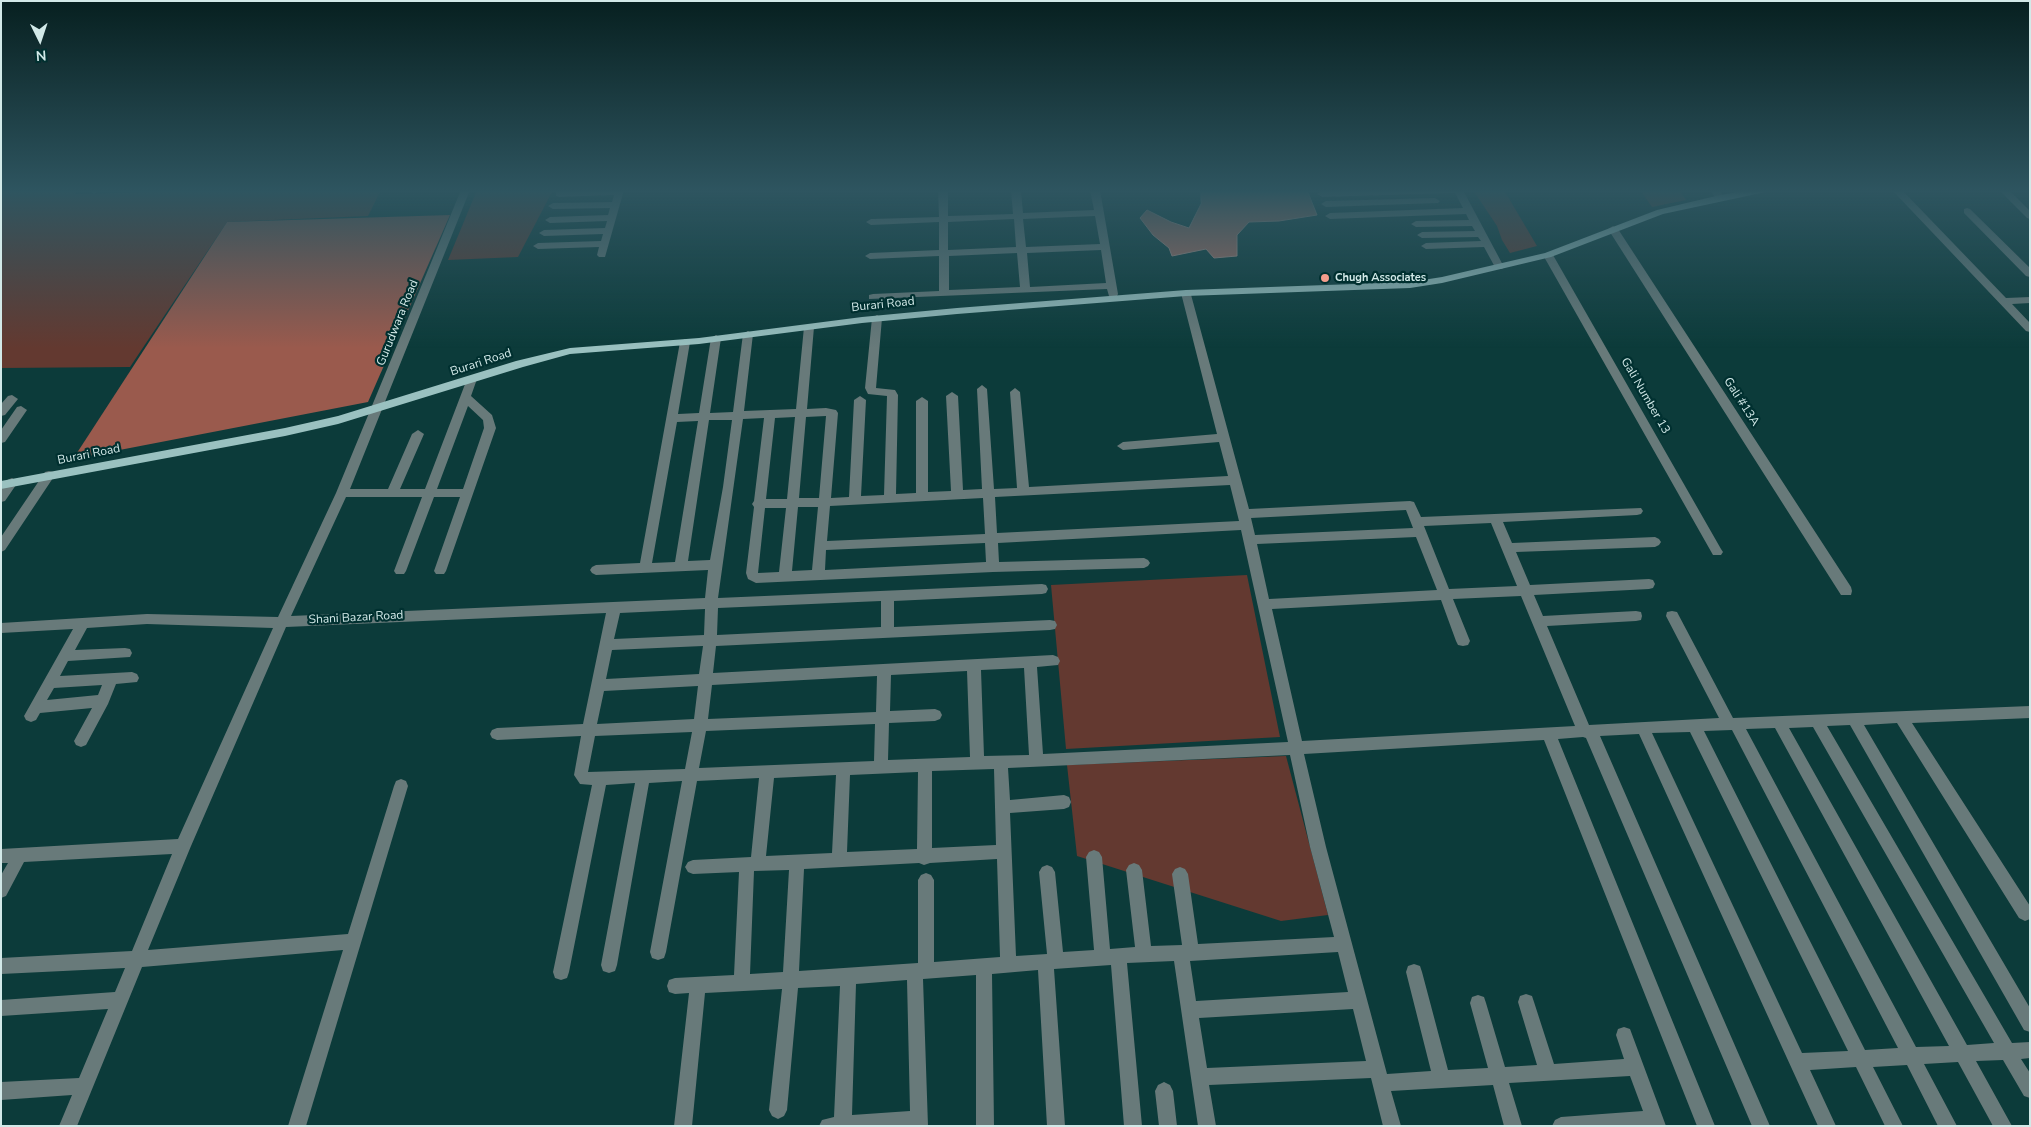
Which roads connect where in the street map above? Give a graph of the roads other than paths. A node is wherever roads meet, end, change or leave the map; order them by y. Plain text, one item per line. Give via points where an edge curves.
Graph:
1 (444, 243) edge
2 (944, 243) edge
3 (1021, 243) edge
4 (1104, 243) edge
5 (1579, 243) edge
6 (1622, 243) edge
7 (1947, 243) edge
8 (1999, 243) edge
9 (604, 244) joint
10 (1487, 244) joint
11 (538, 246) dead end
12 (1426, 246) dead end
13 (1105, 247) junction
14 (1022, 250) junction
15 (944, 254) junction
16 (602, 255) dead end
17 (1548, 255) junction
18 (870, 256) dead end
19 (1500, 266) junction
20 (2030, 274) edge
21 (1112, 286) junction
22 (1025, 290) junction
23 (1186, 293) junction
24 (944, 294) junction
25 (873, 297) dead end
26 (1114, 298) junction
27 (2030, 300) edge
28 (2004, 301) junction
29 (877, 318) junction
30 (809, 327) junction
31 (2030, 329) edge
32 (748, 334) junction
33 (716, 338) junction
34 (685, 342) junction
35 (472, 379) junction
36 (982, 389) dead end
37 (1015, 392) dead end
38 (952, 396) dead end
39 (465, 397) junction
40 (12, 399) dead end
41 (860, 400) dead end
42 (922, 401) dead end
43 (21, 410) dead end
44 (375, 410) junction
45 (1, 412) edge
46 (801, 413) junction
47 (770, 414) junction
48 (739, 415) junction
49 (704, 416) junction
50 (672, 418) junction
51 (418, 434) dead end
52 (1224, 438) junction
53 (1, 439) edge
54 (1123, 446) dead end
55 (49, 475) junction
56 (1235, 480) junction
57 (7, 484) edge
58 (1023, 491) junction
59 (342, 493) junction
60 (392, 493) junction
61 (468, 493) junction
62 (989, 493) junction
63 (429, 494) junction
64 (957, 495) junction
65 (922, 497) junction
66 (1, 498) edge
67 (890, 499) junction
68 (855, 501) junction
69 (825, 502) junction
70 (758, 504) junction
71 (792, 504) junction
72 (1637, 511) dead end
73 (1495, 518) junction
74 (1245, 519) junction
75 (1420, 527) junction
76 (990, 538) junction
77 (1250, 540) junction
78 (1655, 542) dead end
79 (820, 546) junction
80 (1, 547) edge
81 (1508, 548) junction
82 (1717, 552) dead end
83 (1144, 563) dead end
84 (714, 565) junction
85 (681, 566) junction
86 (993, 567) junction
87 (645, 568) junction
88 (596, 570) dead end
89 (400, 571) dead end
90 (440, 571) dead end
91 (818, 576) junction
92 (786, 577) junction
93 (1649, 584) dead end
94 (1042, 589) dead end
95 (1526, 590) junction
96 (1846, 591) dead end
97 (887, 595) junction
98 (1445, 595) junction
99 (712, 603) junction
100 (1264, 604) junction
101 (614, 608) junction
102 (1636, 616) dead end
103 (1672, 616) dead end
104 (1539, 621) junction
105 (282, 622) junction
106 (83, 623) junction
107 (1050, 625) dead end
108 (1, 628) edge
109 (888, 633) junction
110 (710, 639) junction
111 (1463, 641) dead end
112 (608, 645) junction
113 (125, 653) dead end
114 (65, 656) junction
115 (1053, 661) dead end
116 (1030, 662) junction
117 (974, 666) junction
118 (884, 671) junction
119 (132, 678) dead end
120 (111, 679) junction
121 (704, 680) junction
122 (50, 682) junction
123 (600, 685) junction
124 (100, 706) dead end
125 (2030, 712) edge
126 (935, 715) dead end
127 (883, 718) junction
128 (1901, 718) junction
129 (1854, 720) junction
130 (1817, 721) junction
131 (1779, 722) junction
132 (1732, 724) junction
133 (1694, 725) junction
134 (700, 726) junction
135 (1643, 728) junction
136 (589, 730) junction
137 (1588, 732) junction
138 (497, 734) dead end
139 (1549, 734) junction
140 (81, 741) dead end
141 (1296, 748) junction
142 (1036, 760) junction
143 (1001, 761) junction
144 (976, 762) junction
145 (926, 764) junction
146 (881, 766) junction
147 (843, 769) junction
148 (767, 772) junction
149 (690, 776) junction
150 (643, 778) junction
151 (600, 780) junction
152 (401, 786) dead end
153 (1064, 802) dead end
154 (1003, 807) junction
155 (183, 846) junction
156 (1004, 852) junction
157 (20, 855) junction
158 (1, 856) edge
159 (1094, 856) dead end
160 (924, 858) junction
161 (838, 861) junction
162 (797, 862) junction
163 (752, 864) junction
164 (693, 867) dead end
165 (1134, 870) dead end
166 (1047, 872) dead end
167 (1180, 874) dead end
168 (926, 880) dead end
169 (1, 892) edge
170 (2025, 912) dead end
171 (354, 941) junction
172 (1345, 944) junction
173 (658, 952) dead end
174 (1186, 953) junction
175 (1144, 955) junction
176 (1110, 957) junction
177 (136, 958) junction
178 (1051, 962) junction
179 (609, 965) dead end
180 (1, 966) edge
181 (1008, 966) junction
182 (984, 968) junction
183 (562, 972) dead end
184 (921, 972) junction
185 (1414, 972) dead end
186 (848, 977) junction
187 (791, 979) junction
188 (742, 981) junction
189 (698, 984) junction
190 (675, 986) dead end
191 (118, 1000) junction
192 (1360, 1000) junction
193 (1526, 1002) dead end
194 (1478, 1003) dead end
195 (1, 1008) edge
196 (1189, 1010) junction
197 (2030, 1024) edge
198 (1624, 1035) dead end
199 (2030, 1050) edge
200 (2007, 1051) junction
201 (1962, 1053) junction
202 (1911, 1056) junction
203 (1861, 1059) junction
204 (1798, 1062) junction
205 (1636, 1067) junction
206 (1548, 1072) junction
207 (1379, 1076) junction
208 (1498, 1076) junction
209 (1199, 1077) junction
210 (1442, 1079) junction
211 (83, 1086) junction
212 (1164, 1090) dead end
213 (2030, 1090) edge
214 (1, 1091) edge
215 (778, 1110) dead end
216 (919, 1122) edge
217 (1656, 1123) edge
218 (835, 1124) edge
219 (877, 1124) edge
220 (68, 1126) edge
221 (297, 1126) edge
222 (683, 1126) edge
223 (985, 1126) edge
224 (1056, 1126) edge
225 (1133, 1126) edge
226 (1168, 1126) edge
227 (1207, 1126) edge
228 (1382, 1126) edge
229 (1392, 1126) edge
230 (1513, 1126) edge
231 (1561, 1126) edge
232 (1706, 1126) edge
233 (1761, 1126) edge
234 (1827, 1126) edge
235 (1894, 1126) edge
236 (1948, 1126) edge
237 (2003, 1126) edge

1 - 44 street, Gurudwara Road
2 - 15 street
3 - 14 street
4 - 13 street
5 - 17 main road, Burari Road
6 - 96 street, Gali #13A
7 - 28 street
8 - 20 street
9 - 11 street
9 - 16 street
10 - 12 street
10 - 19 street
13 - 14 street
13 - 21 street
14 - 15 street
14 - 22 street
15 - 18 street
15 - 24 street
17 - 19 main road, Burari Road
17 - 82 street, Gali Number 13
19 - 23 main road, Burari Road via 1410,285
21 - 22 street
21 - 26 street
22 - 24 street
23 - 26 main road, Burari Road
23 - 52 street
24 - 25 street
26 - 29 main road, Burari Road
27 - 28 street
28 - 31 street
29 - 30 main road, Burari Road
29 - 67 street via 870,388 893,395
30 - 32 main road, Burari Road
30 - 46 street
32 - 33 main road, Burari Road
32 - 48 street
33 - 34 main road, Burari Road
33 - 49 street
34 - 35 main road, Burari Road via 570,352
34 - 50 street
35 - 39 street
35 - 44 main road, Burari Road
36 - 62 street
37 - 58 street
38 - 64 street
39 - 61 street via 488,418 490,428
39 - 63 street
40 - 45 street
41 - 68 street
42 - 65 street
43 - 53 street
44 - 55 main road, Burari Road via 285,432
44 - 59 street, Gurudwara Road
46 - 47 street
46 - 69 street via 832,414
46 - 71 street
47 - 48 street
47 - 70 street
48 - 49 street
48 - 84 street
49 - 50 street
49 - 85 street
50 - 87 street
51 - 60 street
52 - 54 street
52 - 56 street
55 - 57 main road, Burari Road
55 - 80 street
56 - 58 street
56 - 74 street
57 - 66 street
58 - 62 street
59 - 60 street
59 - 105 street, Gurudwara Road
60 - 63 street
61 - 63 street
61 - 90 street
62 - 64 street
62 - 76 street
63 - 89 street
64 - 65 street
65 - 67 street
67 - 68 street
68 - 69 street
69 - 71 street
69 - 79 street
70 - 71 street
70 - 92 street via 752,576
71 - 92 street
72 - 73 street
73 - 75 street
73 - 81 street
74 - 75 street via 1407,504
74 - 76 street via 1088,534
74 - 77 street
75 - 77 street
75 - 98 street
76 - 79 street
76 - 86 street
77 - 100 street
78 - 81 street
79 - 91 street
81 - 95 street
83 - 86 street
84 - 85 street
84 - 99 street
85 - 87 street
86 - 91 street
87 - 88 street
91 - 92 street
93 - 95 street
94 - 97 street, Shani Bazar Road
95 - 98 street
95 - 104 street
97 - 99 street, Shani Bazar Road
97 - 109 street
98 - 100 street
98 - 111 street
99 - 101 street, Shani Bazar Road
99 - 110 street
100 - 141 street
101 - 105 street, Shani Bazar Road
101 - 112 street
102 - 104 street
103 - 132 street
104 - 137 street
105 - 106 street, Shani Bazar Road via 147,618
105 - 155 street, Gurudwara Road
106 - 108 street, Shani Bazar Road
106 - 114 street
107 - 109 street
109 - 110 street
110 - 112 street
110 - 121 street
112 - 123 street
113 - 114 street
114 - 122 street
115 - 116 street
116 - 117 street
116 - 142 street
117 - 118 street
117 - 144 street
118 - 121 street
118 - 127 street
119 - 120 street
120 - 122 street
120 - 122 street via 103,700 34,711
121 - 123 street
121 - 134 street
123 - 136 street
124 - 140 street
125 - 128 street
126 - 127 street
127 - 134 street
127 - 146 street
128 - 129 street
128 - 170 street
129 - 130 street
129 - 197 street
130 - 131 street
130 - 200 street
131 - 132 street
131 - 201 street
132 - 133 street
132 - 202 street
133 - 135 street
133 - 203 street
134 - 136 street
134 - 149 street
135 - 137 street
135 - 204 street
136 - 138 street
136 - 151 street via 581,776
137 - 139 street
137 - 233 street
139 - 141 street
139 - 232 street
141 - 142 street
141 - 172 street via 1318,847
142 - 143 street
143 - 144 street
143 - 154 street
144 - 145 street
145 - 146 street
145 - 160 street
146 - 147 street
147 - 148 street
147 - 161 street
148 - 149 street
148 - 163 street
149 - 150 street
149 - 173 street
150 - 151 street
150 - 179 street
151 - 183 street
152 - 171 street
153 - 154 street
154 - 156 street
155 - 157 street
155 - 177 street, Gurudwara Road
156 - 160 street
156 - 181 street
157 - 158 street
157 - 169 street
159 - 176 street
160 - 161 street
161 - 162 street
162 - 163 street
162 - 187 street
163 - 164 street
163 - 188 street
165 - 175 street
166 - 178 street
167 - 174 street
168 - 184 street
171 - 177 street
171 - 221 street
172 - 174 street
172 - 192 street
174 - 175 street
174 - 196 street
175 - 176 street
176 - 178 street
176 - 225 street
177 - 180 street
177 - 191 street, Gurudwara Road
178 - 181 street
178 - 224 street
181 - 182 street
182 - 184 street
182 - 223 street
184 - 186 street
184 - 216 street
185 - 210 street
186 - 187 street
186 - 218 street
187 - 188 street
187 - 215 street
188 - 189 street
189 - 190 street
189 - 222 street
191 - 195 street
191 - 211 street, Gurudwara Road
192 - 196 street
192 - 207 street
193 - 206 street
194 - 208 street
196 - 209 street
198 - 205 street
199 - 200 street
200 - 201 street
200 - 213 street
201 - 202 street
201 - 237 street
202 - 203 street
202 - 236 street
203 - 204 street
203 - 235 street
204 - 234 street
205 - 206 street
205 - 217 street
206 - 208 street
207 - 209 street
207 - 210 street
207 - 229 street
208 - 210 street
208 - 230 street
209 - 227 street
211 - 214 street
211 - 220 street, Gurudwara Road
212 - 226 street
216 - 219 street
217 - 231 street
218 - 219 street
228 - 229 street

